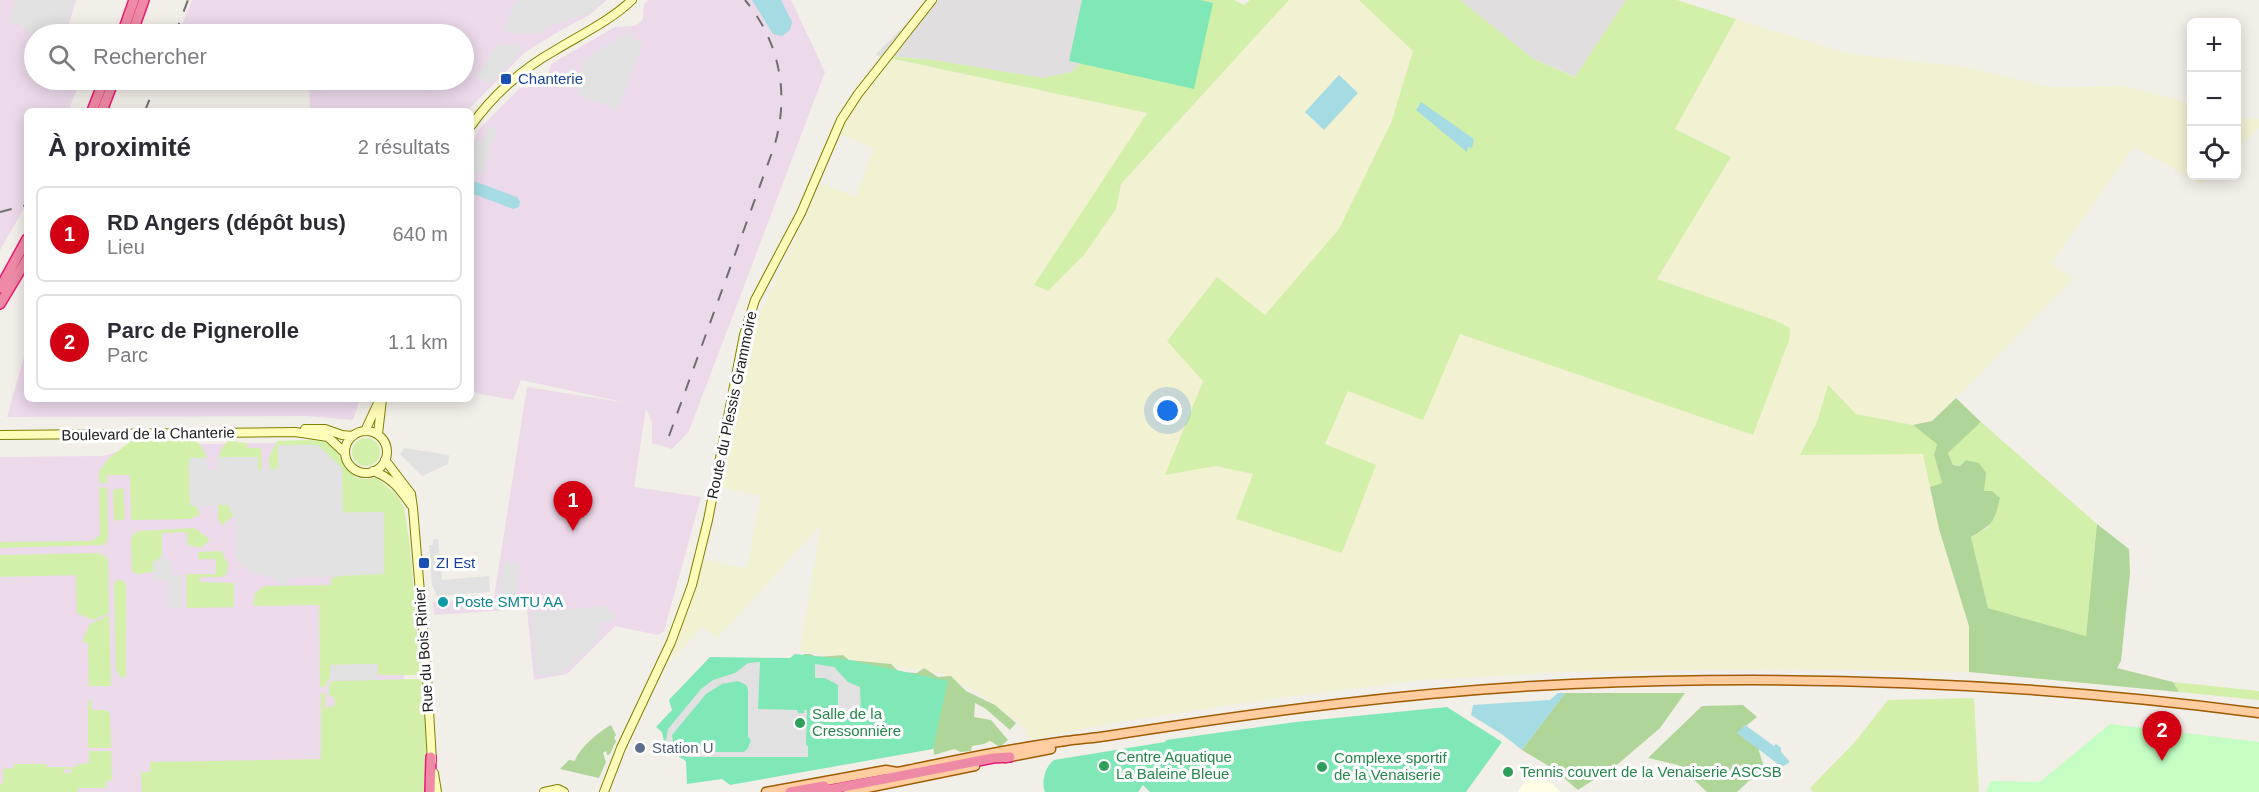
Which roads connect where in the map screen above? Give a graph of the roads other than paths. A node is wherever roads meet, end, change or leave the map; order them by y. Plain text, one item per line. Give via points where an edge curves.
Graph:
1 (134, 0) edge
2 (144, 0) edge
3 (632, 0) edge
4 (930, 0) edge
5 (126, 24) edge
6 (136, 24) edge
7 (100, 90) edge
8 (110, 90) edge
9 (93, 108) edge
10 (103, 108) edge
11 (474, 123) edge
12 (24, 244) edge
13 (24, 264) edge
14 (0, 288) edge
15 (0, 304) edge
16 (380, 402) edge
17 (381, 402) edge
18 (365, 431) junction
19 (295, 432) junction
20 (378, 434) junction
21 (0, 435) edge
22 (353, 436) junction
23 (345, 453) junction
24 (385, 460) junction
25 (373, 471) junction
26 (413, 508) junction
27 (2259, 713) edge
28 (1099, 738) junction
29 (431, 757) junction
30 (1010, 757) junction
31 (897, 772) junction
32 (430, 792) edge
33 (437, 792) edge
34 (544, 792) edge
35 (564, 792) edge
36 (604, 792) edge
37 (766, 792) edge
38 (790, 792) edge
39 (817, 792) edge
40 (848, 792) edge

1 - 5 highway
2 - 6 highway
3 - 11 street via 530,66
4 - 36 street, Route du Plessis Grammoire via 841,120 801,213 755,300 744,335 692,585
7 - 9 highway
8 - 10 highway
12 - 14 highway
13 - 15 highway
16 - 18 street
17 - 20 street
18 - 20 street
18 - 22 street
19 - 21 street, Boulevard de la Chanterie
19 - 22 street, Boulevard de la Chanterie via 326,429
19 - 23 street, Boulevard de la Chanterie via 328,437
20 - 24 street via 387,449
22 - 23 street
23 - 25 street via 354,469
24 - 25 street
24 - 26 street, Rue du Bois Rinier via 411,494
25 - 26 street via 396,484
26 - 29 street, Rue du Bois Rinier
27 - 28 main road via 2039,690 1872,682 1695,680 1570,684 1410,696 1260,713
28 - 30 main road
28 - 31 main road via 1003,751
29 - 32 highway
29 - 33 street, Rue du Bois Rinier
30 - 39 highway
30 - 40 main road
31 - 37 main road via 886,770
31 - 38 highway
34 - 35 street

